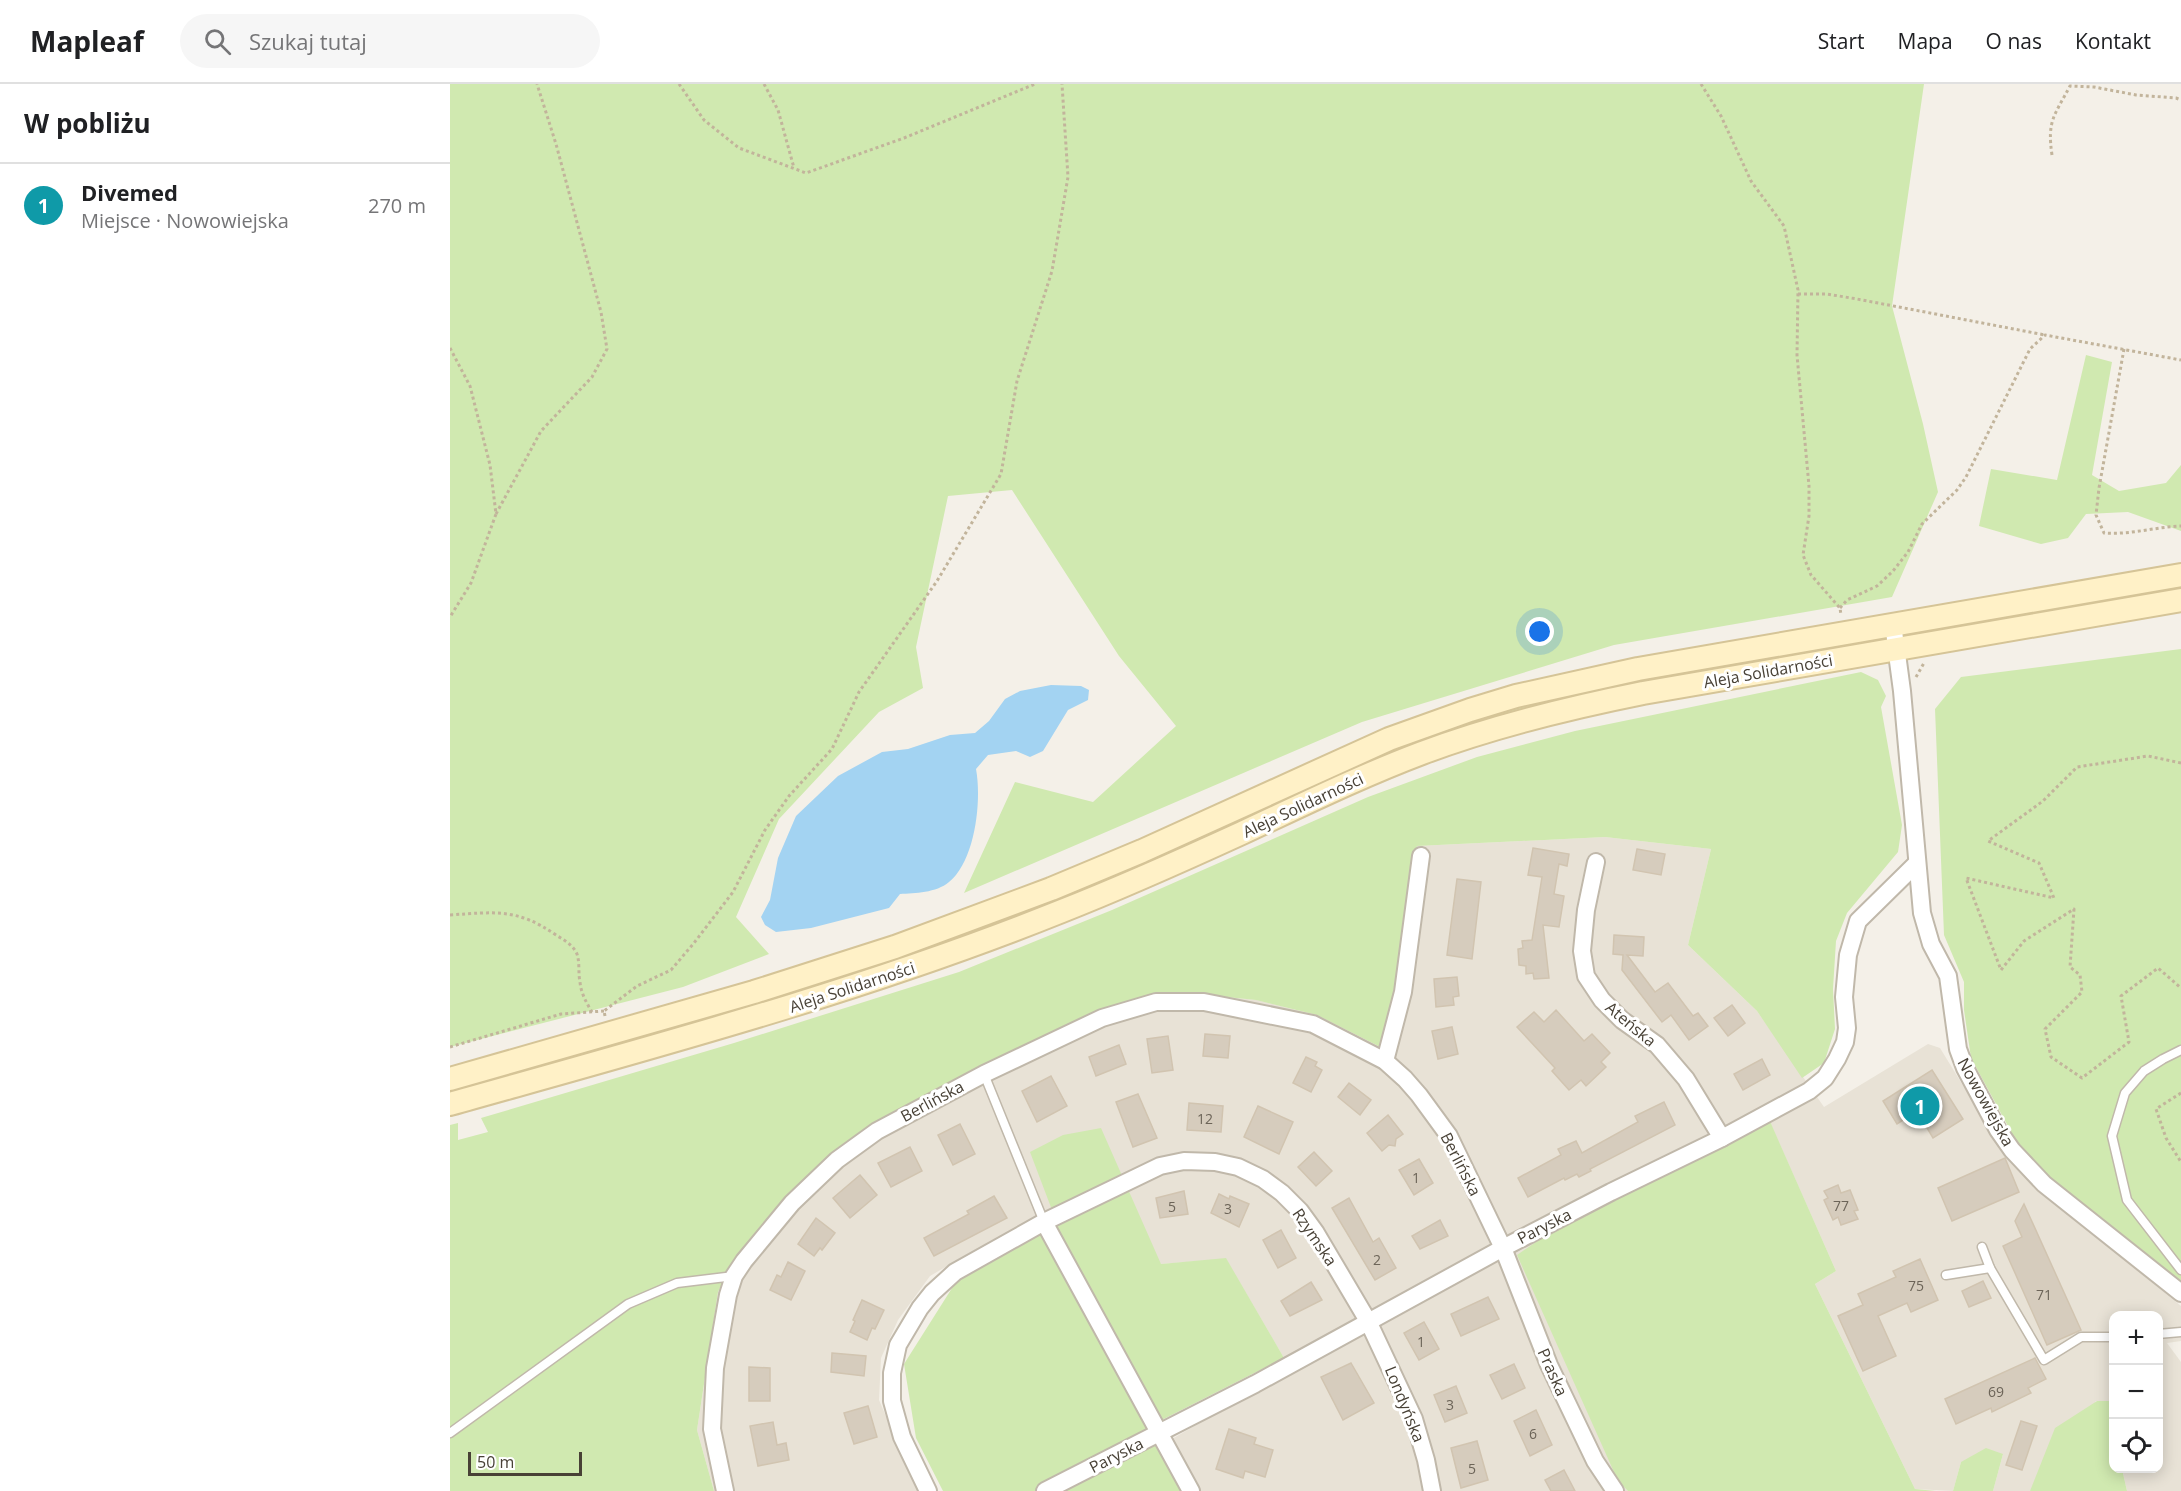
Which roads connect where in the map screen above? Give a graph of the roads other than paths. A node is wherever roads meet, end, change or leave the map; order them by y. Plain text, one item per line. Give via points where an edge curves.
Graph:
1 (2181, 575) edge
2 (2181, 600) edge
3 (1893, 624) junction
4 (1897, 649) junction
5 (1421, 856) dead end
6 (1596, 862) dead end
7 (1917, 862) junction
8 (2181, 1050) edge
9 (1384, 1061) junction
10 (984, 1074) junction
11 (450, 1078) edge
12 (450, 1104) edge
13 (1722, 1138) junction
14 (1044, 1222) junction
15 (1982, 1247) dead end
16 (1503, 1248) junction
17 (1990, 1268) junction
18 (2181, 1270) edge
19 (1946, 1275) dead end
20 (734, 1276) junction
21 (2181, 1293) edge
22 (1368, 1321) junction
23 (2181, 1332) edge
24 (2163, 1334) edge
25 (2109, 1337) edge
26 (1159, 1432) junction
27 (450, 1433) edge
28 (725, 1491) edge
29 (928, 1491) edge
30 (1045, 1491) edge
31 (1191, 1491) edge
32 (1432, 1491) edge
33 (1615, 1491) edge

1 - 3 main road, Aleja Solidarności
2 - 4 main road, Aleja Solidarności
3 - 4 street, Nowowiejska
3 - 11 main road, Aleja Solidarności via 1605,675 1470,710 1378,744 1142,851 974,919 754,992
4 - 7 street, Nowowiejska
4 - 12 main road, Aleja Solidarności via 1611,699 1478,733 1370,774 1152,874 904,970 762,1016
5 - 9 street via 1403,992
6 - 13 street, Ateńska via 1582,951 1586,976 1602,1000 1657,1045 1686,1079
7 - 13 street, Paryska via 1858,921 1848,955 1845,1042 1825,1078 1809,1091
7 - 21 street, Nowowiejska via 1926,930 1948,976 1958,1049 1998,1130 2044,1184
8 - 18 lane via 2144,1071 2125,1093 2112,1136 2127,1200
9 - 10 street, Berlińska via 1312,1024 1204,1002 1156,1002 1102,1018
9 - 16 street, Berlińska via 1405,1079 1449,1136
10 - 14 lane
10 - 20 street, Berlińska via 877,1131 837,1160 792,1203
13 - 16 street, Paryska
14 - 22 street, Rzymska via 1160,1166 1215,1161 1238,1167 1273,1186 1300,1211
14 - 26 street
14 - 29 street, Rzymska via 955,1272 920,1308 898,1346 891,1401 902,1437
15 - 17 lane
16 - 22 street, Paryska
16 - 33 street, Praska via 1549,1365 1595,1461
17 - 19 lane
17 - 25 lane via 2044,1359 2081,1336
20 - 27 lane via 677,1283 628,1304
20 - 28 street, Berlińska via 715,1368 712,1430
22 - 26 street, Paryska
22 - 32 street, Londyńska via 1414,1419
23 - 24 lane
26 - 30 street, Paryska
26 - 31 street

